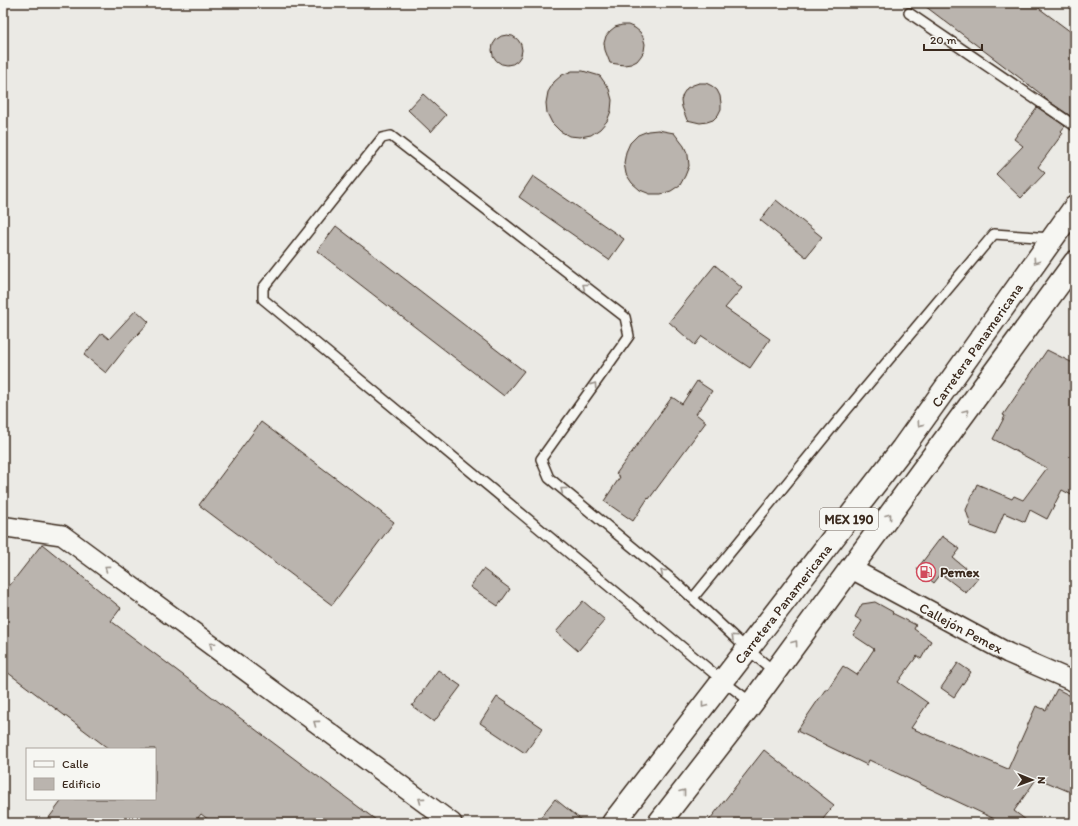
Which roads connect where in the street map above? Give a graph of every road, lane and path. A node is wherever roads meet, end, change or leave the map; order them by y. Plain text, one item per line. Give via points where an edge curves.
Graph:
1 (909, 13) dead end
2 (1075, 126) edge
3 (1075, 207) edge
4 (1053, 238) junction
5 (1075, 262) edge
6 (3, 529) edge
7 (850, 568) junction
8 (693, 598) junction
9 (747, 649) junction
10 (774, 671) junction
11 (723, 681) junction
12 (1075, 682) edge
13 (752, 702) junction
14 (452, 823) edge
15 (613, 823) edge
16 (659, 823) edge

1 - 2 lane
3 - 4 main road, Carretera Panamericana / MEX 190
4 - 8 lane via 994,234
4 -> 9 main road, Carretera Panamericana / MEX 190 via 902,449
7 -> 5 main road, Carretera Panamericana / MEX 190
14 -> 6 street via 62,535 8,527
10 -> 7 main road, Carretera Panamericana / MEX 190
7 - 12 street, Callejón Pemex via 1008,653
9 -> 8 lane
8 -> 11 lane via 549,478 541,459 629,336 625,317 391,136 382,138 263,288 264,299
9 - 10 lane
9 - 11 main road, Carretera Panamericana / MEX 190
10 - 13 main road, Carretera Panamericana / MEX 190
11 - 13 lane
11 -> 15 main road, Carretera Panamericana / MEX 190
16 -> 13 main road, Carretera Panamericana / MEX 190

